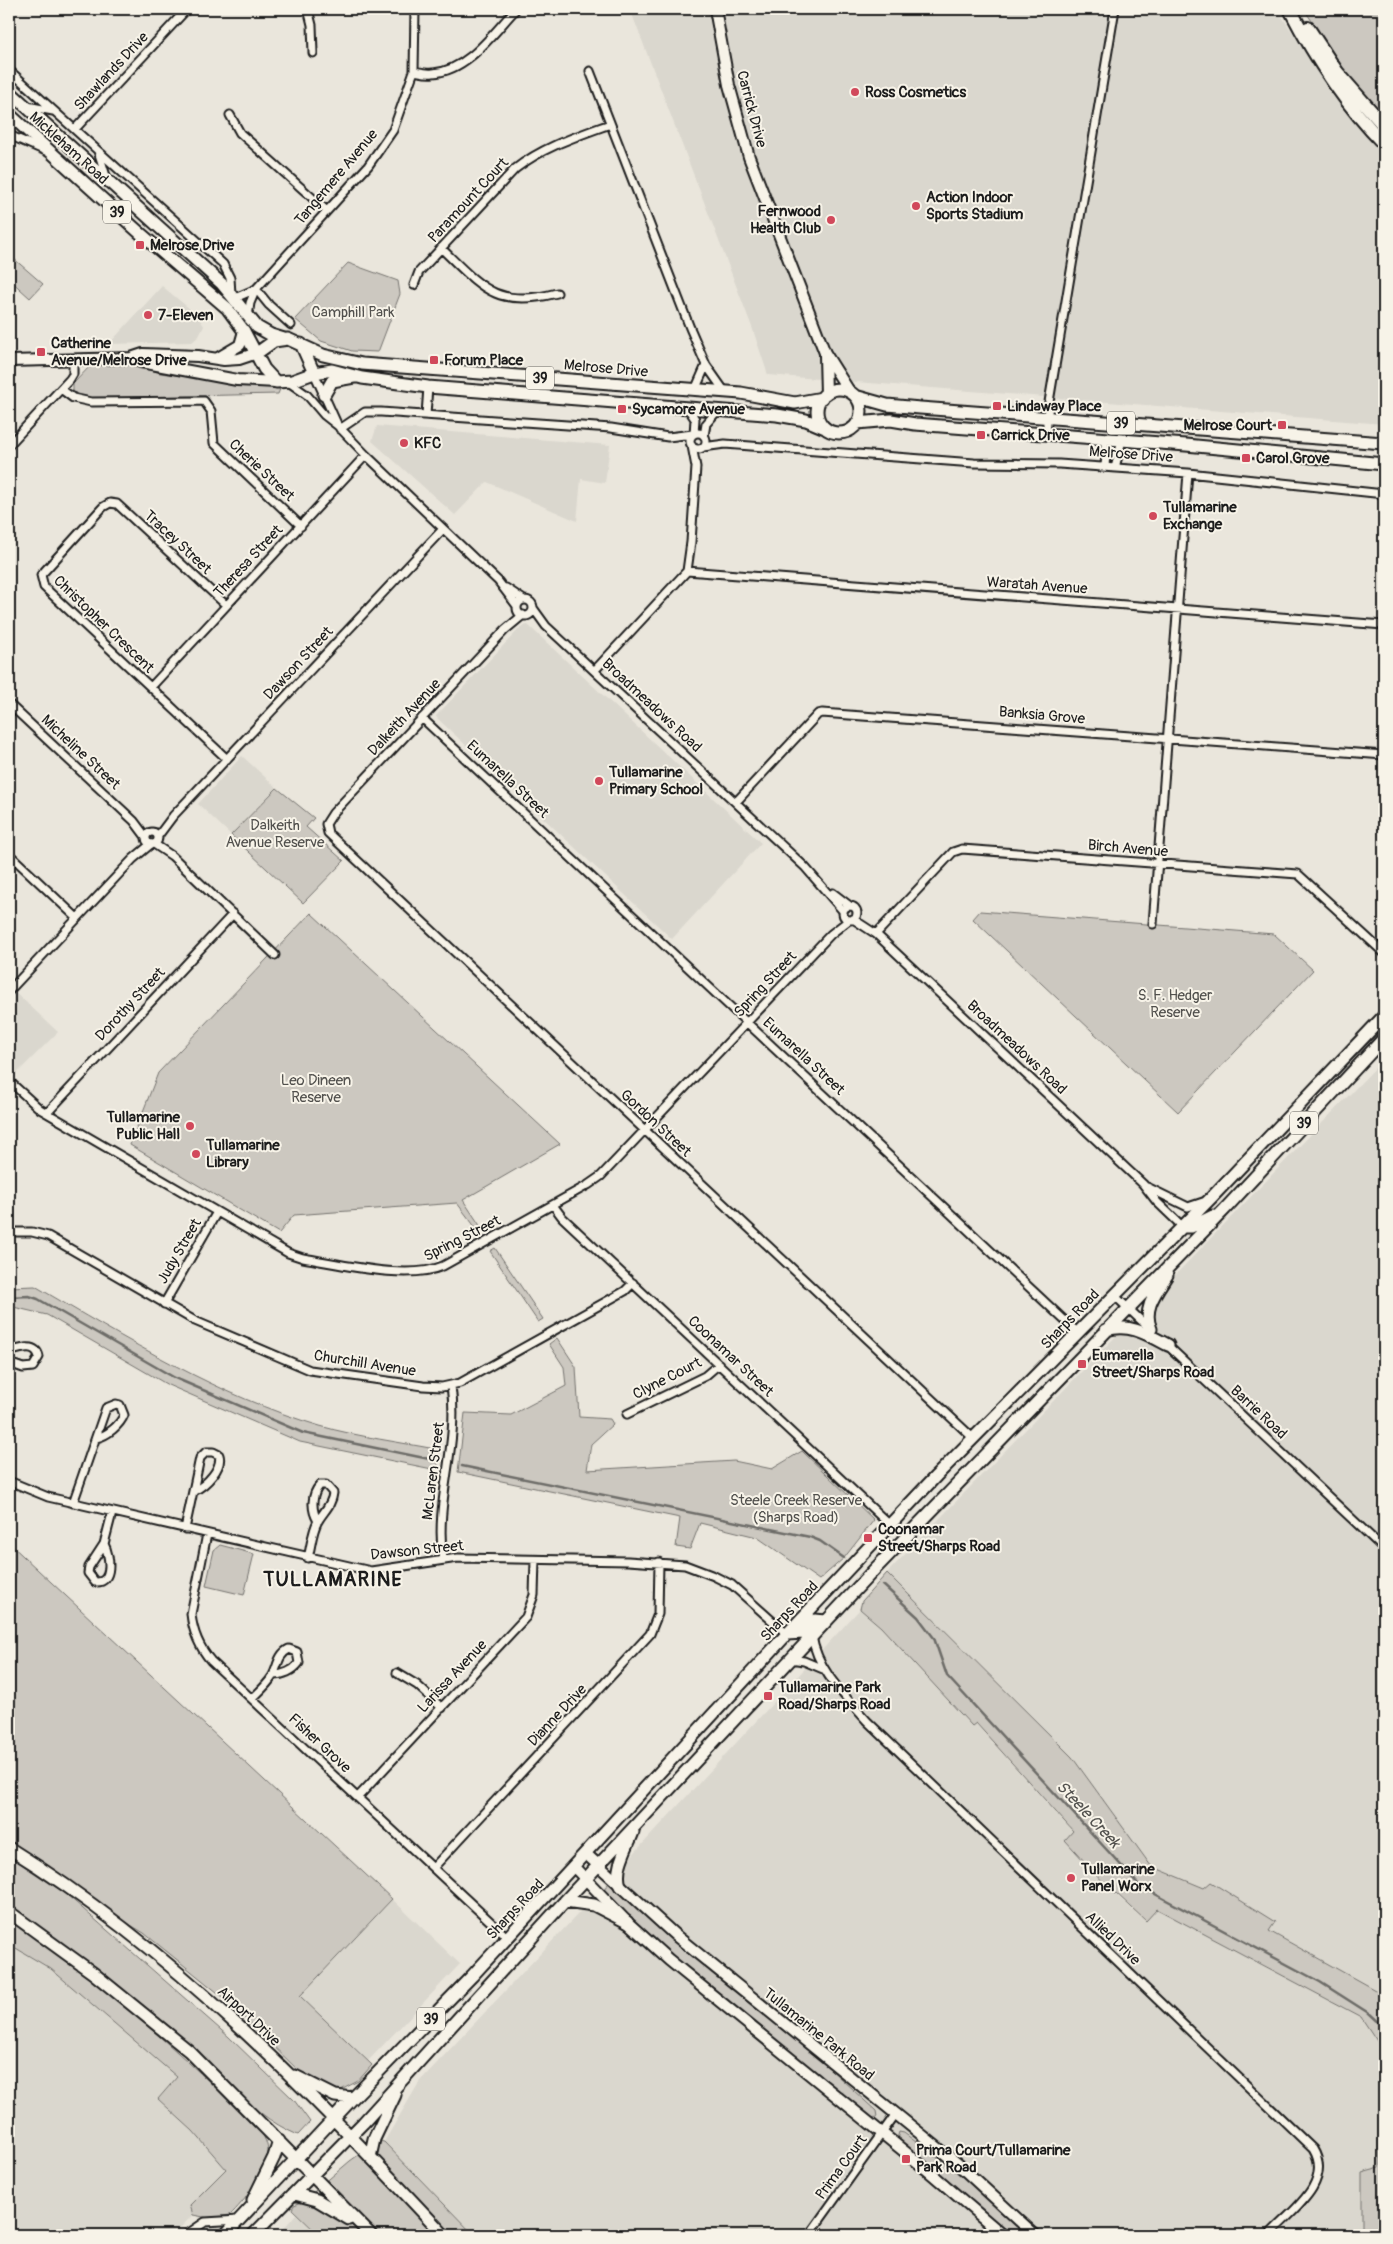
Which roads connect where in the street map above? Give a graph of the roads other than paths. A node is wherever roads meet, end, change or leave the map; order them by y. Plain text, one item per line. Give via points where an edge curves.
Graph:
1 (187, 9) edge
2 (308, 9) edge
3 (415, 9) edge
4 (516, 9) edge
5 (715, 9) edge
6 (1115, 9) edge
7 (1290, 9) edge
8 (1297, 9) edge
9 (313, 53) dead end
10 (9, 70) edge
11 (414, 71) junction
12 (590, 71) dead end
13 (9, 91) edge
14 (26, 106) junction
15 (54, 111) junction
16 (9, 114) edge
17 (230, 115) dead end
18 (610, 124) junction
19 (1384, 126) edge
20 (75, 129) junction
21 (9, 135) edge
22 (1384, 144) edge
23 (98, 150) junction
24 (53, 153) junction
25 (108, 181) junction
26 (327, 211) junction
27 (152, 221) junction
28 (141, 234) junction
29 (441, 248) junction
30 (414, 285) dead end
31 (256, 289) junction
32 (557, 293) dead end
33 (233, 296) junction
34 (248, 316) junction
35 (291, 325) dead end
36 (244, 331) junction
37 (284, 339) junction
38 (300, 343) junction
39 (257, 353) junction
40 (824, 354) junction
41 (131, 358) junction
42 (73, 359) junction
43 (217, 359) junction
44 (9, 361) edge
45 (706, 365) junction
46 (314, 373) junction
47 (359, 377) junction
48 (587, 381) junction
49 (281, 382) junction
50 (428, 387) junction
51 (61, 389) junction
52 (695, 390) junction
53 (726, 392) junction
54 (852, 394) junction
55 (324, 395) junction
56 (824, 396) junction
57 (586, 399) junction
58 (687, 407) junction
59 (718, 409) junction
60 (426, 415) junction
61 (1048, 417) junction
62 (857, 423) junction
63 (339, 427) junction
64 (825, 428) junction
65 (693, 434) junction
66 (1046, 434) junction
67 (1275, 435) junction
68 (704, 436) junction
69 (668, 437) junction
70 (1104, 439) junction
71 (1122, 440) junction
72 (1384, 443) edge
73 (725, 444) junction
74 (9, 445) edge
75 (692, 446) junction
76 (702, 447) junction
77 (1274, 454) junction
78 (366, 455) junction
79 (1384, 464) edge
80 (696, 467) junction
81 (1105, 467) junction
82 (1115, 468) junction
83 (1188, 473) junction
84 (1384, 494) edge
85 (110, 503) joint
86 (301, 526) junction
87 (443, 529) junction
88 (687, 571) junction
89 (503, 586) junction
90 (524, 600) junction
91 (226, 605) junction
92 (517, 607) junction
93 (533, 608) junction
94 (1178, 610) junction
95 (525, 615) junction
96 (1384, 625) edge
97 (546, 626) junction
98 (505, 630) junction
99 (595, 670) junction
100 (151, 687) junction
101 (9, 704) edge
102 (422, 718) junction
103 (1167, 739) junction
104 (1384, 755) edge
105 (227, 759) junction
106 (736, 802) junction
107 (326, 824) joint
108 (152, 838) junction
109 (9, 854) edge
110 (1158, 864) junction
111 (824, 887) junction
112 (850, 906) junction
113 (857, 912) junction
114 (232, 914) junction
115 (847, 916) junction
116 (77, 918) junction
117 (1154, 924) dead end
118 (874, 932) junction
119 (1384, 953) edge
120 (274, 954) dead end
121 (9, 991) edge
122 (1384, 1016) edge
123 (748, 1022) junction
124 (1384, 1038) edge
125 (9, 1081) edge
126 (47, 1113) junction
127 (645, 1130) junction
128 (1143, 1184) junction
129 (1212, 1197) junction
130 (553, 1205) junction
131 (1225, 1209) junction
132 (217, 1212) junction
133 (1183, 1226) junction
134 (9, 1232) edge
135 (1187, 1247) junction
136 (633, 1283) junction
137 (1114, 1295) junction
138 (164, 1304) junction
139 (1127, 1307) junction
140 (1151, 1329) junction
141 (1105, 1330) junction
142 (1078, 1332) junction
143 (1168, 1345) junction
144 (9, 1352) edge
145 (9, 1363) edge
146 (719, 1364) junction
147 (451, 1386) junction
148 (627, 1414) dead end
149 (96, 1438) junction
150 (973, 1438) junction
151 (936, 1476) junction
152 (9, 1481) edge
153 (950, 1489) junction
154 (194, 1491) junction
155 (73, 1503) junction
156 (112, 1513) junction
157 (318, 1521) junction
158 (891, 1526) junction
159 (184, 1529) junction
160 (207, 1534) junction
161 (104, 1544) junction
162 (1384, 1549) edge
163 (308, 1558) junction
164 (443, 1559) junction
165 (535, 1560) junction
166 (659, 1562) junction
167 (826, 1621) junction
168 (787, 1634) junction
169 (812, 1636) junction
170 (790, 1659) junction
171 (823, 1669) junction
172 (397, 1673) dead end
173 (274, 1675) dead end
174 (252, 1699) junction
175 (442, 1708) junction
176 (358, 1798) junction
177 (636, 1826) junction
178 (9, 1848) edge
179 (586, 1854) junction
180 (598, 1866) junction
181 (574, 1867) junction
182 (433, 1868) junction
183 (585, 1880) junction
184 (620, 1886) junction
185 (565, 1901) junction
186 (9, 1912) edge
187 (627, 1922) junction
188 (508, 1938) junction
189 (284, 2071) junction
190 (403, 2080) junction
191 (353, 2098) junction
192 (895, 2115) junction
193 (333, 2120) junction
194 (882, 2133) junction
195 (350, 2136) junction
196 (279, 2141) junction
197 (370, 2157) junction
198 (296, 2159) junction
199 (313, 2175) junction
200 (295, 2194) junction
201 (248, 2210) junction
202 (239, 2220) junction
203 (368, 2232) edge
204 (186, 2235) edge
205 (225, 2235) edge
206 (253, 2235) edge
207 (444, 2235) edge
208 (808, 2235) edge
209 (1004, 2235) edge
210 (1035, 2235) edge
211 (1269, 2235) edge

1 - 20 street, Shawlands Drive
2 - 9 street
3 - 11 street, Tangemere Avenue
4 - 11 street via 470,57 452,68 434,73
5 - 40 street, Carrick Drive via 729,85 749,157
6 - 61 street
7 - 22 highway via 1312,53 1356,114
8 - 19 highway via 1337,72
10 - 15 street, Mickleham Road
11 - 26 street, Tangemere Avenue via 399,117 384,144
12 - 18 street
13 - 14 main road, Mickleham Road / 39
14 - 15 street
14 - 25 main road, Mickleham Road / 39
15 - 20 street, Mickleham Road
16 - 24 main road, Mickleham Road / 39
17 - 26 street via 240,133
18 - 29 street, Paramount Court via 530,156
18 - 45 street
20 - 23 street, Mickleham Road
21 - 24 street
23 - 25 street
23 - 33 street, Mickleham Road via 223,264 230,278
24 - 28 main road, Mickleham Road / 39
25 - 27 main road, Mickleham Road / 39
26 - 31 street, Tangemere Avenue
27 - 28 main road
27 - 33 main road, Mickleham Road / 39
28 - 36 main road, Mickleham Road / 39 via 227,308
29 - 30 street, Paramount Court via 419,272
29 - 32 street via 478,285 496,295 516,299
31 - 33 street, Tangemere Avenue
31 - 34 street, Tangemere Avenue
31 - 35 street
33 - 34 main road, Mickleham Road / 39
34 - 37 main road, Mickleham Road / 39 via 266,333
36 - 39 main road, Mickleham Road / 39
36 - 43 street via 240,345
37 - 38 main road, 39
37 - 39 main road via 274,341
38 - 46 main road
38 - 48 main road, Melrose Drive / 39 via 323,356 362,364
39 - 43 street via 234,360
39 - 49 main road, 39 via 264,369
40 - 54 street, Carrick Drive
40 - 56 street, Carrick Drive
41 - 42 street
41 - 43 street via 143,354
41 - 49 street via 237,380
42 - 44 street
42 - 51 street via 73,374
45 - 52 street
45 - 53 street
46 - 47 main road, Melrose Drive / 39 via 332,370
46 - 49 main road, 39
46 - 55 street
47 - 50 main road, Melrose Drive / 39
47 - 55 main road via 332,381
48 - 52 main road, Melrose Drive / 39
48 - 57 main road
49 - 63 street via 307,394
50 - 57 main road, Melrose Drive / 39
50 - 60 street
51 - 74 street
51 - 86 street, Cherie Street via 73,398 91,402 207,402 214,443
52 - 53 main road, Melrose Drive / 39
53 - 56 main road, Melrose Drive / 39 via 795,403
54 - 56 main road, 39 via 837,389
54 - 61 main road, Melrose Drive / 39 via 895,405
54 - 62 main road via 861,409
55 - 63 street
56 - 64 main road via 818,410
57 - 58 main road, Melrose Drive / 39
58 - 59 main road, Melrose Drive / 39
58 - 65 street via 695,419
59 - 64 main road, Melrose Drive / 39 via 790,416
59 - 68 street via 706,424
60 - 63 street via 364,412
60 - 69 street via 612,428
61 - 66 street
61 - 67 main road, Melrose Drive / 39
62 - 64 main road, 39 via 839,433
62 - 66 main road, Melrose Drive / 39 via 891,420
63 - 78 street
65 - 68 street
65 - 69 street
65 - 75 street via 690,439
66 - 70 main road, Melrose Drive / 39
67 - 72 main road, Melrose Drive / 39
67 - 77 main road
68 - 73 street, Melrose Drive
68 - 76 street
69 - 75 street
70 - 71 main road, Melrose Drive / 39
70 - 81 street
71 - 77 main road, Melrose Drive / 39
71 - 82 street
73 - 76 street, Melrose Drive
73 - 81 street, Melrose Drive via 974,463
75 - 76 street
75 - 80 street
76 - 80 street
77 - 79 main road, Melrose Drive / 39
78 - 86 street, Theresa Street
78 - 87 street
80 - 88 street
81 - 82 street, Melrose Drive
82 - 83 street, Melrose Drive
83 - 84 street, Melrose Drive
83 - 94 street
85 - 91 street, Tracey Street via 117,504
85 - 100 street, Christopher Crescent via 47,567 41,575 41,582
86 - 91 street, Theresa Street
87 - 89 street
87 - 105 street, Dawson Street
88 - 94 street, Waratah Avenue
88 - 99 street
89 - 90 street
89 - 92 street
90 - 92 street, Dalkeith Avenue
90 - 93 street, Broadmeadows Road
91 - 100 street, Theresa Street
92 - 95 street, Broadmeadows Road
92 - 98 street, Dalkeith Avenue
93 - 95 street, Dalkeith Avenue
93 - 97 street, Broadmeadows Road
94 - 96 street, Waratah Avenue
94 - 103 street
95 - 97 street, Broadmeadows Road
95 - 98 street, Dalkeith Avenue
97 - 99 street, Broadmeadows Road
98 - 102 street, Dalkeith Avenue
99 - 106 street, Broadmeadows Road
100 - 105 street, Christopher Crescent
101 - 108 street, Micheline Street
102 - 107 street, Dalkeith Avenue
102 - 123 street, Eumarella Street
103 - 104 street, Banksia Grove
103 - 106 street, Banksia Grove via 822,713
103 - 110 street
105 - 108 street, Dawson Street
106 - 111 street, Broadmeadows Road
107 - 127 street, Gordon Street via 331,837
108 - 114 street, Micheline Street
108 - 116 street, Dawson Street
109 - 116 street
110 - 117 street
110 - 118 street, Birch Avenue via 956,849
110 - 119 street, Birch Avenue via 1298,874
111 - 112 street, Broadmeadows Road
111 - 115 street, Broadmeadows Road
112 - 113 street, Broadmeadows Road
112 - 115 street, Spring Street
113 - 115 street
113 - 118 street, Broadmeadows Road
114 - 120 street, Micheline Street
114 - 126 street, Dorothy Street
115 - 118 street, Broadmeadows Road
115 - 123 street, Spring Street
116 - 121 street, Dawson Street
118 - 128 street, Broadmeadows Road
122 - 129 main road, Sharps Road / 39
123 - 127 street, Spring Street
123 - 142 street, Eumarella Street
124 - 131 main road, Sharps Road / 39
125 - 126 street, Spring Street
126 - 132 street, Spring Street
127 - 130 street, Spring Street via 595,1180
127 - 150 street, Gordon Street
128 - 129 street, Broadmeadows Road via 1188,1207
128 - 133 street, Broadmeadows Road
129 - 133 main road, Sharps Road / 39
130 - 132 street, Spring Street via 443,1266 411,1273 296,1256
130 - 136 street, Coonamar Street
131 - 133 main road via 1192,1227
131 - 135 main road, Sharps Road / 39
132 - 138 street, Judy Street
133 - 137 main road, Sharps Road / 39
134 - 138 street, Churchill Avenue via 48,1236
135 - 139 main road, Sharps Road / 39
135 - 140 main road via 1155,1293 1147,1318
136 - 146 street, Coonamar Street
136 - 147 street, Churchill Avenue via 625,1291
137 - 139 street, Barrie Road
137 - 142 main road, Sharps Road / 39
138 - 147 street, Churchill Avenue via 195,1321 310,1370 424,1386
139 - 140 street, Barrie Road
139 - 141 main road, Sharps Road / 39
140 - 143 street, Barrie Road
141 - 143 main road via 1122,1326 1132,1328
141 - 153 main road, Sharps Road / 39
142 - 150 main road, Sharps Road / 39
143 - 162 street, Barrie Road
144 - 145 street via 25,1347 38,1352 32,1367 23,1368
146 - 148 street, Clyne Court via 705,1376
146 - 158 street, Coonamar Street
147 - 164 street, McLaren Street via 454,1413 439,1526
149 - 149 street via 106,1408 120,1405 124,1415 122,1421 104,1437
149 - 155 street
150 - 151 main road, Sharps Road / 39
151 - 153 main road
151 - 158 main road, Sharps Road / 39
152 - 155 street, Dawson Street via 34,1493
153 - 167 main road, Sharps Road / 39
154 - 154 street via 200,1458 206,1452 219,1455 221,1462 218,1468
154 - 159 street
155 - 156 street, Dawson Street
156 - 159 street, Dawson Street
156 - 161 street
157 - 157 street via 314,1514 314,1496 320,1485 326,1485 333,1493 332,1499
157 - 163 street
158 - 168 main road, Sharps Road / 39
159 - 160 street, Dawson Street
160 - 163 street, Dawson Street
160 - 174 street, Fisher Grove via 192,1601 192,1625 199,1645 211,1661
161 - 161 street via 109,1572 105,1580 95,1582 88,1573
163 - 164 street, Dawson Street via 372,1571
164 - 165 street, Dawson Street
165 - 166 street, Dawson Street
165 - 175 street, Larissa Avenue via 534,1595 526,1617
166 - 168 street, Dawson Street via 700,1570 732,1585
166 - 182 street, Dianne Drive via 658,1614 650,1634
167 - 168 main road via 816,1620 802,1633
167 - 169 main road, Sharps Road / 39
168 - 179 main road, Sharps Road / 39
169 - 170 main road, Sharps Road / 39
169 - 171 street, Allied Drive via 814,1652
170 - 171 street, Allied Drive
170 - 177 main road, Sharps Road / 39
171 - 211 street, Allied Drive via 872,1726 1313,2149 1320,2168 1315,2185
172 - 175 street via 417,1685
173 - 174 street
174 - 176 street, Fisher Grove
175 - 176 street, Larissa Avenue
176 - 182 street, Fisher Grove
177 - 180 main road, Sharps Road / 39
177 - 184 main road via 620,1865
178 - 189 main road, Airport Drive via 90,1903 175,1970 242,2028
179 - 180 street, Tullamarine Park Road
179 - 181 main road, Sharps Road / 39
180 - 183 main road, Sharps Road / 39
180 - 184 street, Tullamarine Park Road
181 - 183 street
181 - 188 main road, Sharps Road / 39
182 - 188 street, Fisher Grove
183 - 185 main road, Sharps Road / 39
183 - 187 street
184 - 192 street, Tullamarine Park Road
185 - 187 main road via 594,1905
185 - 190 main road, Sharps Road / 39
186 - 196 main road via 143,2012 189,2051
187 - 194 street via 669,1960
188 - 191 main road, Sharps Road / 39
189 - 191 main road via 335,2096
189 - 193 main road, Airport Drive
190 - 195 main road, Sharps Road / 39
190 - 197 main road via 374,2139
191 - 193 main road, Sharps Road / 39
192 - 194 street, Prima Court
192 - 210 street, Tullamarine Park Road via 996,2197
193 - 195 main road, Airport Drive
193 - 198 main road, Sharps Road / 39
194 - 208 street, Prima Court
194 - 209 street
195 - 197 main road, Airport Drive
195 - 199 main road, Sharps Road / 39
196 - 198 main road
196 - 201 main road
197 - 207 main road, Airport Drive
198 - 199 main road
198 - 201 main road, Sharps Road / 39
199 - 200 main road, Sharps Road / 39
199 - 203 main road
200 - 203 main road via 317,2200
200 - 206 main road, Sharps Road / 39
201 - 202 main road, Sharps Road / 39
202 - 204 street via 205,2222
202 - 205 main road, Sharps Road / 39

